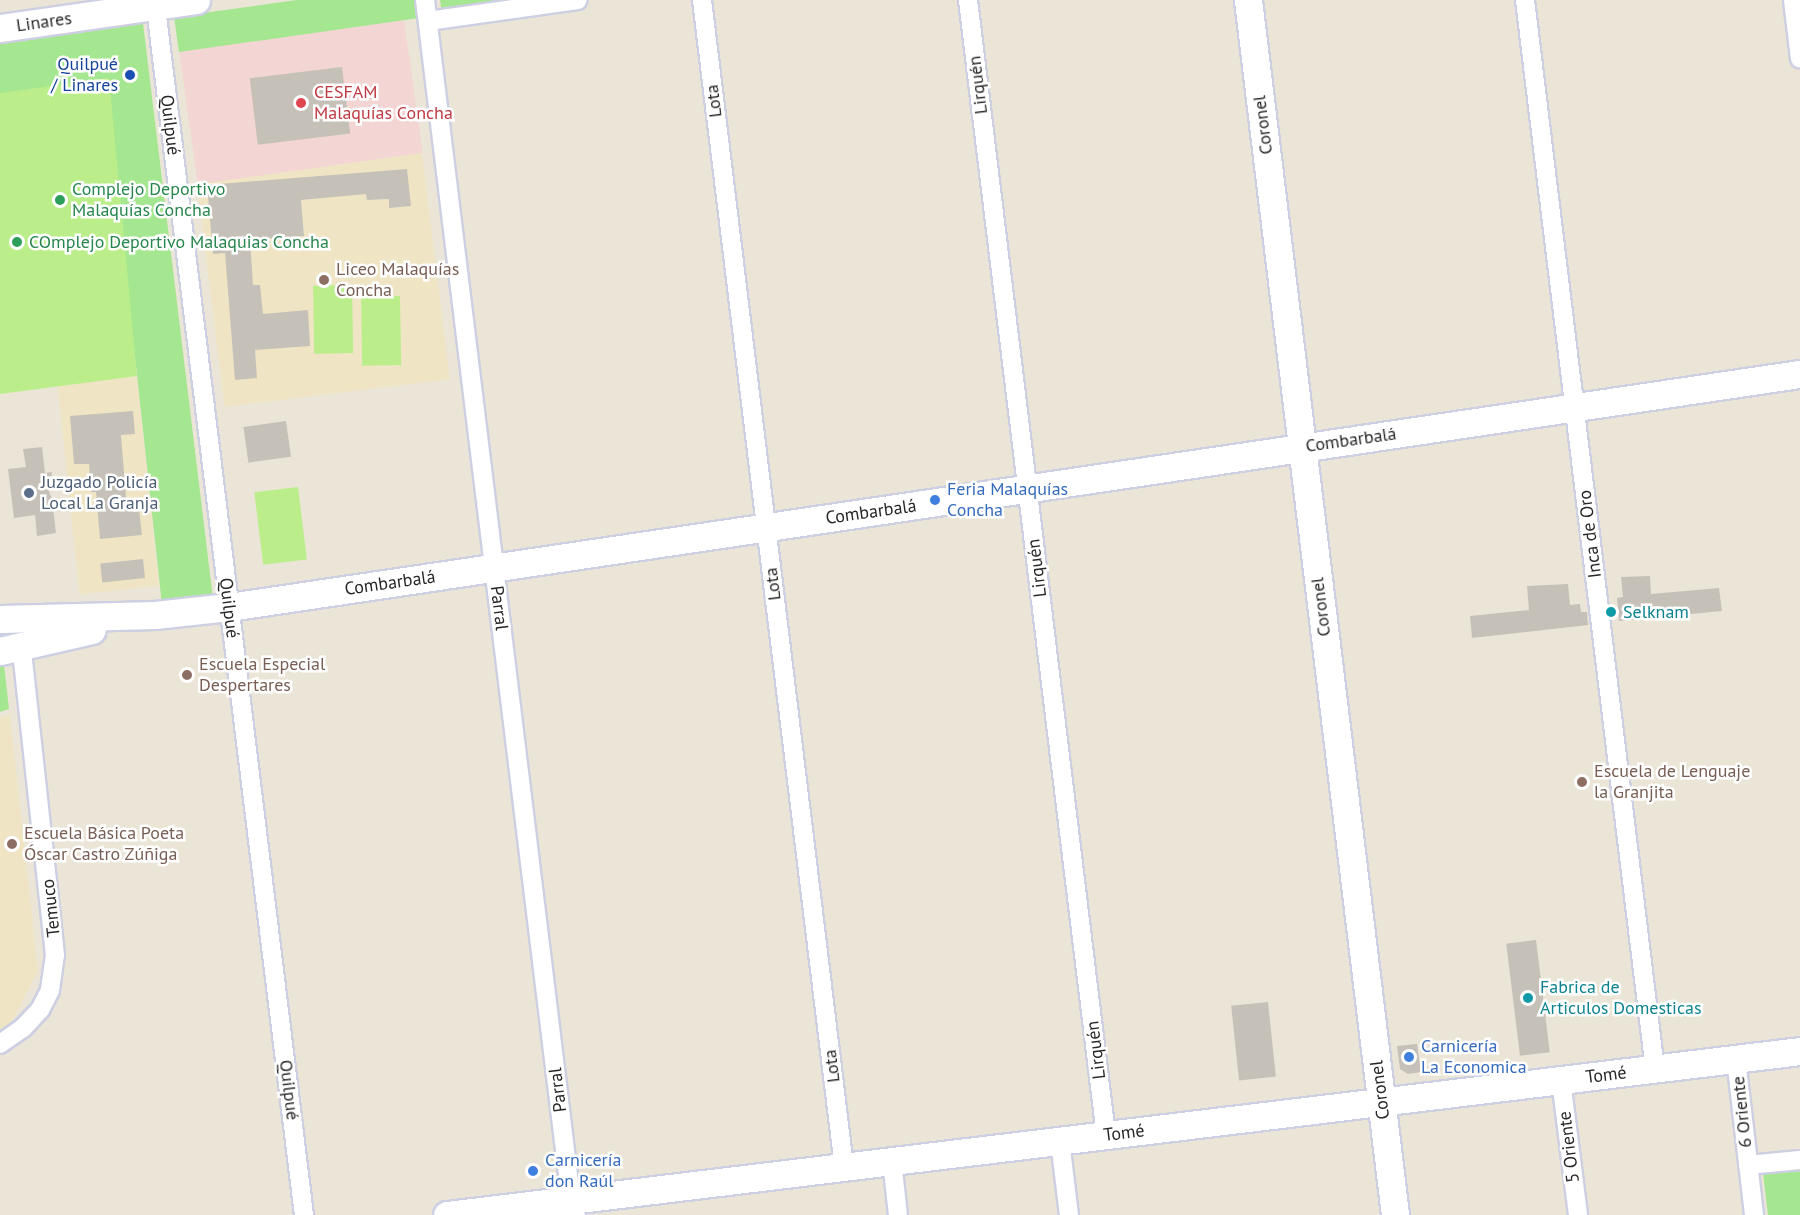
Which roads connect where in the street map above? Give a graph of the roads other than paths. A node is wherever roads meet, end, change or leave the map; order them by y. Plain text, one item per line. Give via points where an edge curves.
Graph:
1 (196, 0) edge
2 (425, 0) edge
3 (579, 0) edge
4 (702, 0) edge
5 (968, 0) edge
6 (1248, 0) edge
7 (1525, 0) edge
8 (1793, 0) edge
9 (155, 3) edge
10 (428, 21) junction
11 (0, 28) edge
12 (1800, 58) edge
13 (1800, 374) edge
14 (1575, 407) junction
15 (1302, 448) junction
16 (1028, 488) junction
17 (766, 527) junction
18 (494, 568) junction
19 (229, 607) junction
20 (155, 615) junction
21 (0, 619) edge
22 (11, 647) edge
23 (0, 1044) edge
24 (1800, 1051) edge
25 (1736, 1059) junction
26 (1655, 1069) junction
27 (1561, 1080) junction
28 (1381, 1102) junction
29 (1106, 1135) junction
30 (1060, 1141) junction
31 (1800, 1160) edge
32 (892, 1161) junction
33 (1748, 1165) junction
34 (844, 1167) junction
35 (575, 1207) edge
36 (304, 1215) edge
37 (447, 1215) edge
38 (898, 1215) edge
39 (1069, 1215) edge
40 (1395, 1215) edge
41 (1578, 1215) edge
42 (1754, 1215) edge

1 - 9 street, Linares
2 - 10 street, Parral
3 - 10 street
4 - 17 street, Lota
5 - 16 street, Lirquén
6 - 15 street, Coronel
7 - 14 street, Inca de Oro
8 - 12 street
9 - 11 street, Linares
9 - 19 street, Quilpué
10 - 18 street, Parral
13 - 14 street, Combarbalá
14 - 15 street, Combarbalá
14 - 26 street, Inca de Oro
15 - 16 street, Combarbalá
15 - 28 street, Coronel
16 - 17 street, Combarbalá
16 - 29 street, Lirquén
17 - 18 street, Combarbalá
17 - 34 street, Lota
18 - 19 street, Combarbalá
18 - 35 street, Parral
19 - 20 street, Combarbalá
19 - 36 street, Quilpué
20 - 21 street, Combarbalá
20 - 22 street, Combarbalá
22 - 23 street, Temuco via 53,918 55,967 40,1010
24 - 25 street, Tomé
25 - 26 street, Tomé
25 - 33 street, 6 Oriente
26 - 27 street, Tomé
27 - 28 street, Tomé
27 - 41 street, 5 Oriente
28 - 29 street, Tomé
28 - 40 street, Coronel
29 - 30 street, Tomé
30 - 32 street, Tomé
30 - 39 street
31 - 33 street, 6 Oriente
32 - 34 street, Tomé
32 - 38 street
33 - 42 street, 6 Oriente
34 - 35 street, Tomé
35 - 37 street, Tomé

